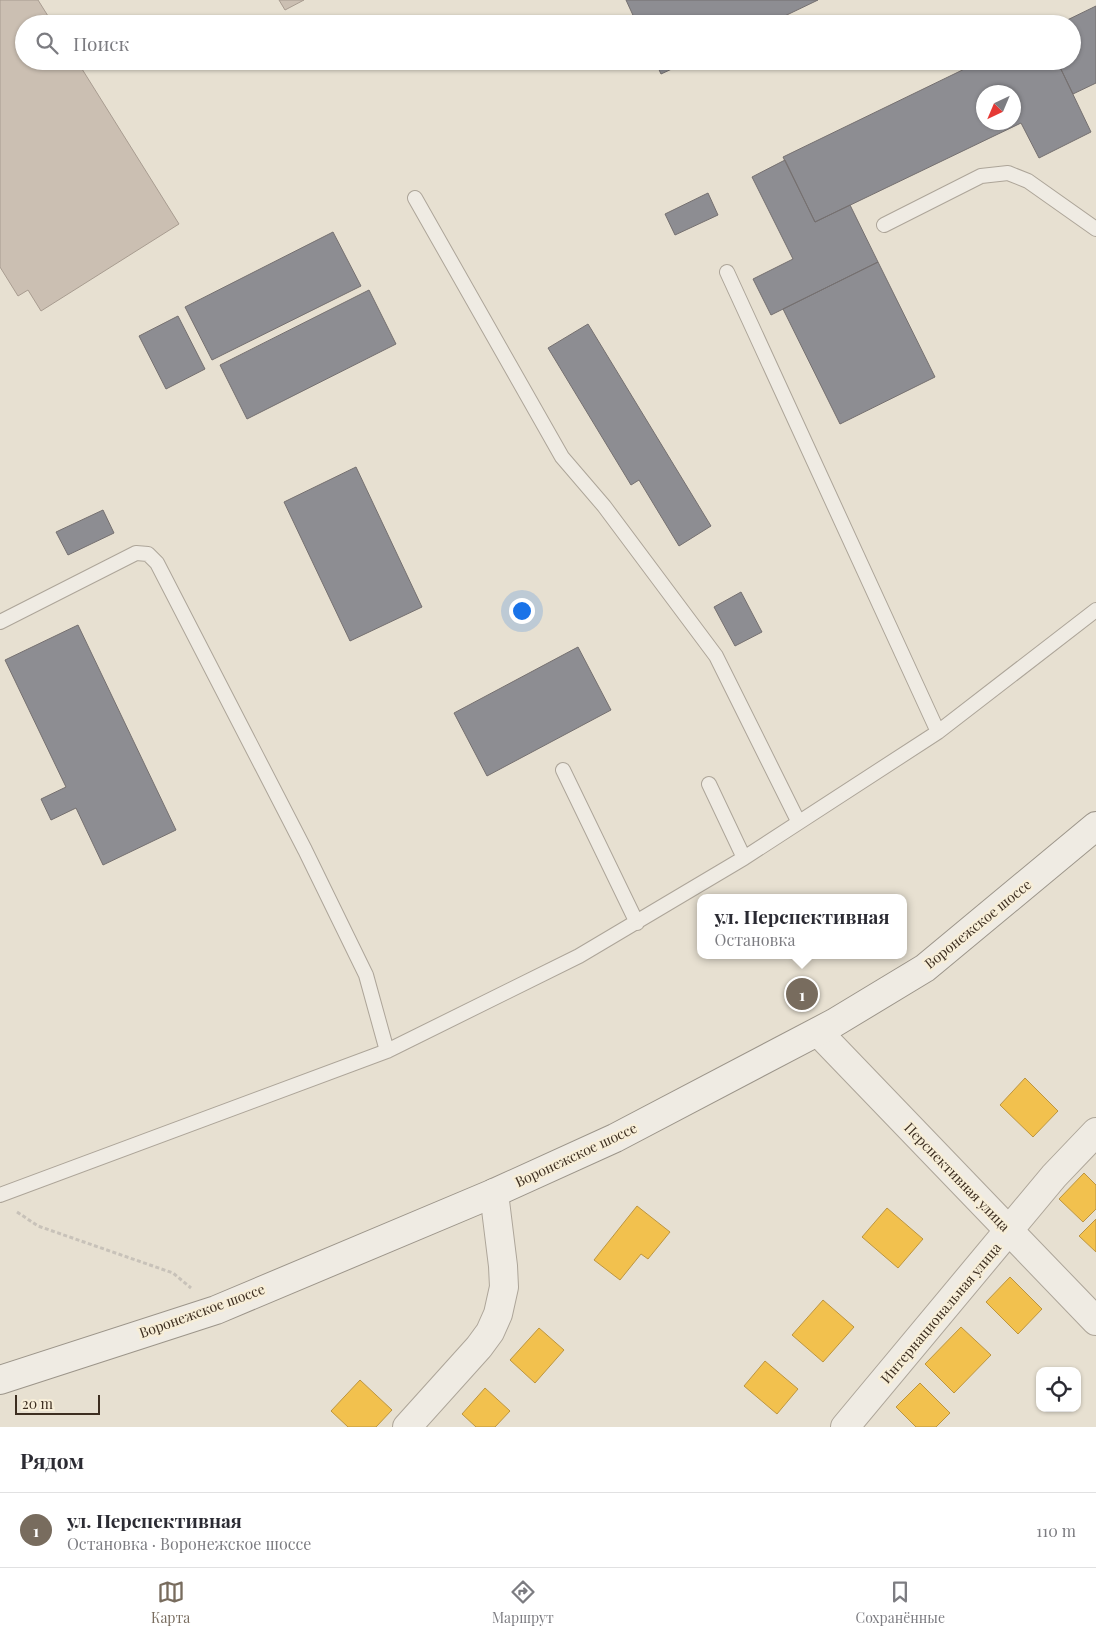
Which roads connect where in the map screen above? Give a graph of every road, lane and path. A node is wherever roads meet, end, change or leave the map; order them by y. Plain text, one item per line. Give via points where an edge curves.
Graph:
1 (416, 198) dead end
2 (884, 226) dead end
3 (1096, 229) edge
4 (727, 272) dead end
5 (1096, 610) edge
6 (0, 622) edge
7 (938, 732) junction
8 (563, 770) dead end
9 (709, 784) dead end
10 (798, 821) junction
11 (1096, 826) edge
12 (744, 858) junction
13 (637, 922) junction
14 (818, 1032) junction
15 (387, 1051) junction
16 (1096, 1132) edge
17 (494, 1192) junction
18 (0, 1195) edge
19 (14, 1210) dead end
20 (1009, 1231) junction
21 (216, 1310) junction
22 (1096, 1321) edge
23 (0, 1380) edge
24 (407, 1427) edge
25 (845, 1427) edge

1 - 10 lane via 562,457 604,506 716,656
2 - 3 lane via 981,176 1008,173 1028,181
4 - 7 lane
5 - 7 lane
6 - 15 lane via 136,552 148,554 158,562 366,974
7 - 10 lane
8 - 13 lane
9 - 12 lane
10 - 12 lane
11 - 14 main road, Воронежское шоссе via 925,968
12 - 13 lane
13 - 15 lane via 579,956
14 - 17 main road, Воронежское шоссе via 615,1138
14 - 20 main road, Перспективная улица
15 - 18 lane
16 - 20 main road, Интернациональная улица via 1054,1176
17 - 21 main road, Воронежское шоссе
17 - 24 main road via 504,1287 498,1314 479,1346
19 - 21 path via 38,1226 173,1274
20 - 22 main road, Перспективная улица
20 - 25 main road, Интернациональная улица
21 - 23 main road, Воронежское шоссе

